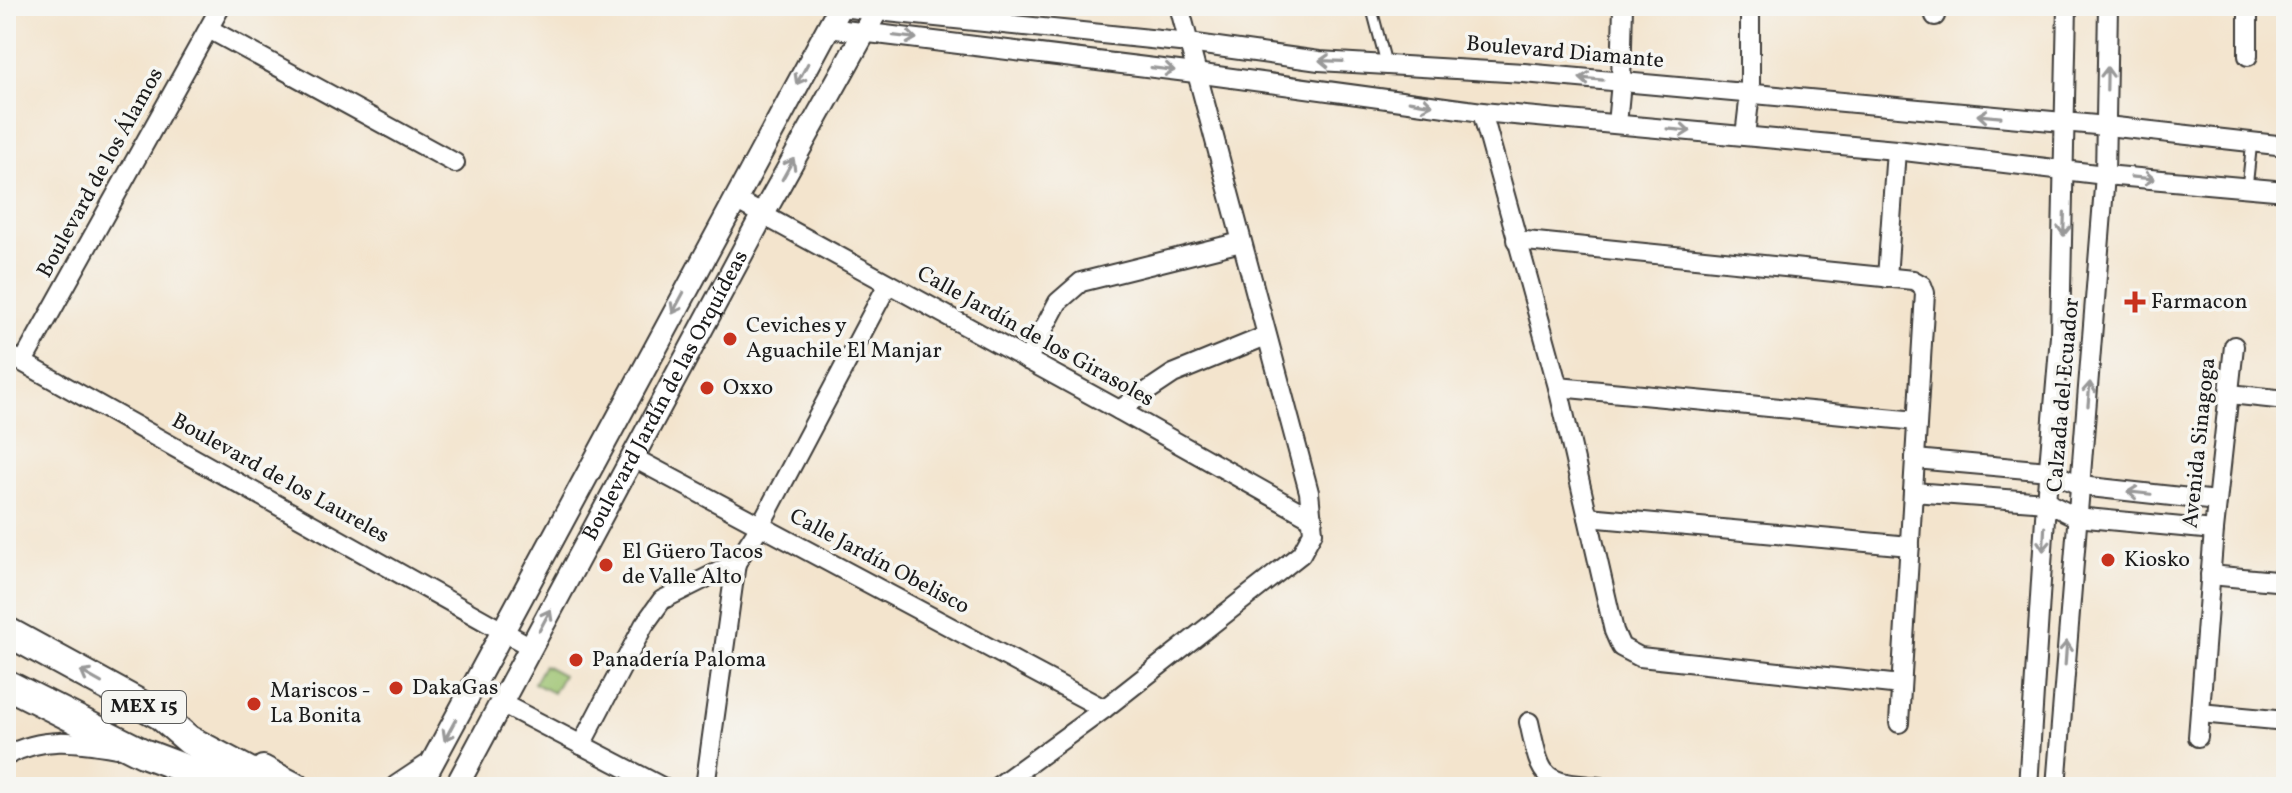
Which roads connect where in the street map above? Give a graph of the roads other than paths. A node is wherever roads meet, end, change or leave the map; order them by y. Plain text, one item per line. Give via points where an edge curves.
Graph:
1 (221, 6) edge
2 (1179, 6) edge
3 (1371, 6) edge
4 (1623, 6) edge
5 (1750, 6) edge
6 (2067, 6) edge
7 (2108, 6) edge
8 (2248, 6) edge
9 (840, 7) edge
10 (878, 8) edge
11 (828, 28) junction
12 (209, 29) junction
13 (864, 32) junction
14 (1189, 43) junction
15 (2248, 56) dead end
16 (1386, 63) junction
17 (1195, 73) junction
18 (1621, 82) junction
19 (1750, 93) junction
20 (1482, 112) junction
21 (2067, 123) junction
22 (1617, 124) junction
23 (2107, 126) junction
24 (1745, 136) junction
25 (2252, 141) junction
26 (2286, 146) edge
27 (1896, 150) junction
28 (455, 163) dead end
29 (2066, 170) junction
30 (2105, 175) junction
31 (2247, 188) junction
32 (2286, 191) edge
33 (734, 199) junction
34 (763, 214) junction
35 (1516, 240) junction
36 (1241, 242) junction
37 (1887, 278) junction
38 (888, 284) junction
39 (1266, 336) junction
40 (2060, 336) junction
41 (2094, 340) junction
42 (2234, 346) dead end
43 (14, 358) edge
44 (1027, 360) junction
45 (1558, 387) junction
46 (2230, 394) junction
47 (2286, 400) edge
48 (1119, 410) junction
49 (1917, 421) junction
50 (632, 457) junction
51 (1915, 459) junction
52 (2049, 471) junction
53 (2081, 486) junction
54 (1913, 492) junction
55 (2217, 501) junction
56 (2046, 502) junction
57 (1588, 517) junction
58 (2076, 517) junction
59 (1313, 519) junction
60 (760, 526) junction
61 (2214, 530) junction
62 (1910, 546) junction
63 (736, 563) junction
64 (2210, 575) junction
65 (2286, 582) edge
66 (6, 631) edge
67 (502, 632) junction
68 (531, 647) junction
69 (1901, 685) junction
70 (8, 689) edge
71 (501, 703) junction
72 (2034, 706) junction
73 (2061, 708) junction
74 (1104, 709) junction
75 (2200, 713) junction
76 (160, 715) junction
77 (2286, 721) edge
78 (1529, 722) dead end
79 (1899, 723) dead end
80 (2198, 737) dead end
81 (581, 745) junction
82 (143, 753) junction
83 (6, 756) edge
84 (432, 764) junction
85 (204, 787) edge
86 (233, 787) edge
87 (278, 787) edge
88 (301, 787) edge
89 (397, 787) edge
90 (419, 787) edge
91 (456, 787) edge
92 (662, 787) edge
93 (705, 787) edge
94 (997, 787) edge
95 (1600, 787) edge
96 (2028, 787) edge
97 (2056, 787) edge

1 - 12 street, Boulevard de los Álamos
2 - 14 street
3 - 16 lane
4 - 18 street
5 - 19 street
6 - 21 street, Calzada del Ecuador
23 -> 7 street, Calzada del Ecuador
8 - 15 street
9 - 10 street, Boulevard Diamante
9 - 11 street, Boulevard Jardín de las Orquídeas
10 - 13 street, Boulevard Jardín de las Orquídeas
10 - 14 street, Boulevard Diamante
11 - 13 street
11 -> 33 street, Boulevard Jardín de las Orquídeas
12 - 28 street
12 - 43 street, Boulevard de los Álamos
13 -> 17 street
34 -> 13 street, Boulevard Jardín de las Orquídeas
16 -> 14 street, Boulevard Diamante via 1319,61
14 - 17 street
18 -> 16 street, Boulevard Diamante
17 -> 20 street
17 - 36 street
18 - 19 street, Boulevard Diamante
18 - 22 street
21 -> 19 street, Boulevard Diamante
19 - 24 street
20 - 22 street
20 - 35 street
21 - 23 street, Boulevard Diamante
21 - 29 street, Calzada del Ecuador
22 -> 24 street
23 - 25 street, Boulevard Diamante
23 - 30 street, Calzada del Ecuador
24 - 27 street
25 - 26 street, Boulevard Diamante
25 - 31 lane
27 - 29 street
27 - 37 street
29 - 30 street
29 -> 40 street, Calzada del Ecuador
30 -> 31 street
30 - 41 street, Calzada del Ecuador
31 - 32 street
33 - 34 street, Calle Jardín de los Girasoles
33 -> 67 street, Boulevard Jardín de las Orquídeas
34 - 38 street, Calle Jardín de los Girasoles
34 - 50 street, Boulevard Jardín de las Orquídeas
35 - 37 street
35 - 45 street
36 - 39 street
36 - 44 street via 1081,282 1058,302
37 - 49 street via 1913,280 1925,293
38 - 44 street, Calle Jardín de los Girasoles
38 - 60 street
39 - 48 street via 1173,374
39 - 59 street
40 - 41 street
40 - 52 street, Calzada del Ecuador
53 -> 41 street, Calzada del Ecuador
42 - 46 street, Avenida Sinagoga
43 - 67 street, Boulevard de los Laureles
44 - 48 street, Calle Jardín de los Girasoles
45 - 49 street
45 - 57 street
46 - 47 street
46 - 55 street, Avenida Sinagoga
48 - 59 street, Calle Jardín de los Girasoles
49 - 51 street
50 - 60 street, Calle Jardín Obelisco
68 -> 50 street, Boulevard Jardín de las Orquídeas
51 - 52 street
51 - 54 street
52 - 53 street
52 - 56 street, Calzada del Ecuador
55 -> 53 street
53 - 58 street, Calzada del Ecuador
54 - 56 street
54 - 62 street
55 - 61 street, Avenida Sinagoga
56 - 58 street
56 -> 72 street, Calzada del Ecuador
57 - 62 street
57 - 69 street via 1614,631 1621,647 1632,654
58 - 61 street
73 -> 58 street, Calzada del Ecuador
59 - 74 street via 1313,532 1301,554
60 - 63 street
60 - 74 street, Calle Jardín Obelisco
61 - 64 street, Avenida Sinagoga
62 - 69 street
63 - 81 street via 662,600
63 - 93 street
64 - 65 street
64 - 75 street, Avenida Sinagoga
76 -> 66 main road, MEX 15
67 - 68 street, Boulevard de los Laureles
67 -> 84 street, Boulevard Jardín de las Orquídeas
68 - 71 street, Boulevard Jardín de las Orquídeas
69 - 79 street
70 - 82 main road, MEX 15
71 - 81 street
71 - 91 street, Boulevard Jardín de las Orquídeas
72 - 73 street
72 - 96 street, Calzada del Ecuador
73 - 97 street, Calzada del Ecuador
74 - 94 street
75 - 77 street
75 - 80 street, Avenida Sinagoga
76 - 87 main road, MEX 15 via 189,740
76 - 88 street
78 - 95 street via 1538,763 1549,779
81 - 92 street
82 - 83 street via 54,741 26,745
82 - 85 street
82 - 86 main road, MEX 15
84 - 89 street
84 - 90 street, Boulevard Jardín de las Orquídeas

